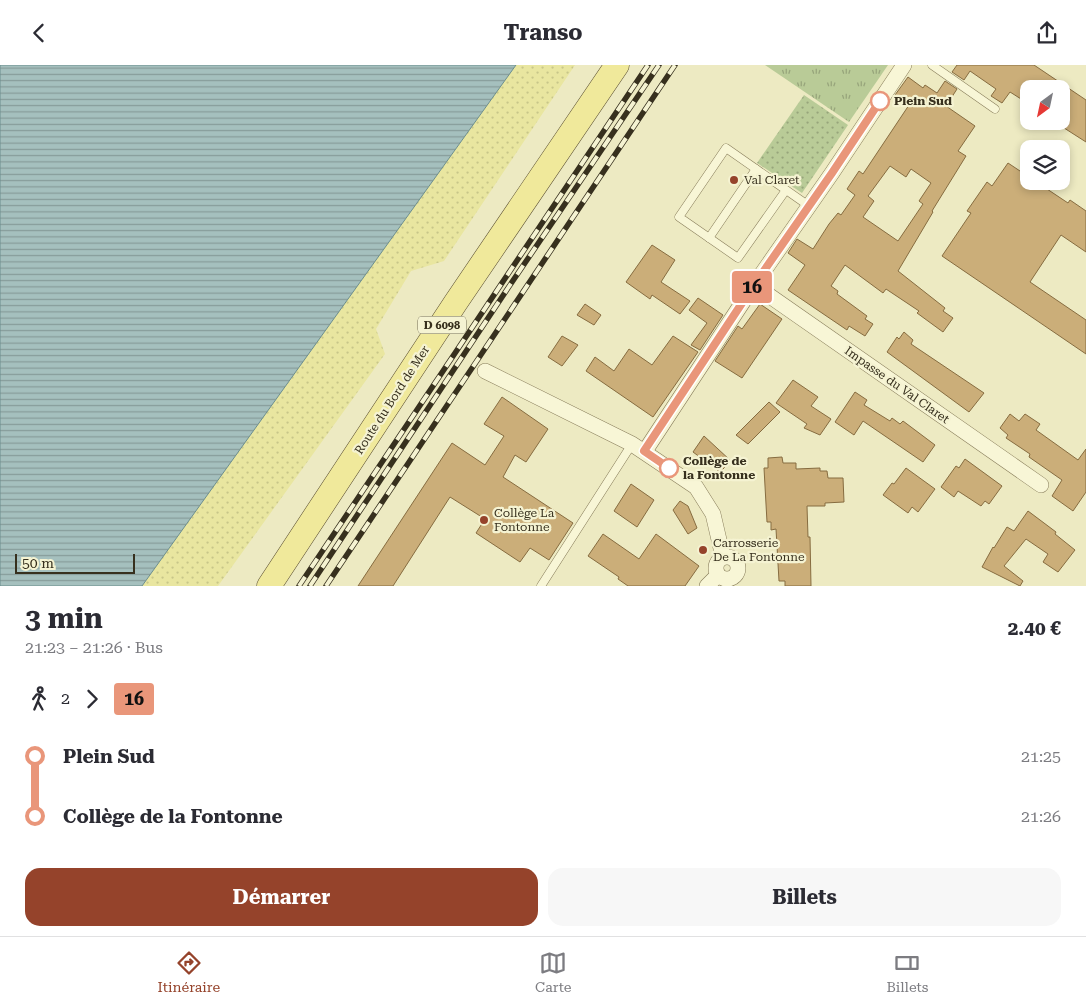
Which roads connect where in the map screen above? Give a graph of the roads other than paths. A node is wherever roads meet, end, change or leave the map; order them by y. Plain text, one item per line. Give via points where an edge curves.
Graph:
1 (617, 65) edge
2 (904, 65) edge
3 (932, 65) edge
4 (996, 109) dead end
5 (756, 169) junction
6 (786, 190) junction
7 (809, 206) junction
8 (709, 239) junction
9 (754, 285) junction
10 (485, 371) dead end
11 (638, 448) junction
12 (1041, 485) dead end
13 (729, 580) edge
14 (269, 586) edge
15 (541, 586) edge
16 (707, 586) edge

1 - 14 main road, Route du Bord de Mer / D 6098
2 - 7 street
3 - 4 lane
5 - 6 lane
5 - 8 lane
5 - 8 lane via 726,148 679,217
6 - 7 lane
6 - 8 lane via 738,259
7 - 9 street
9 - 11 street
9 - 12 street, Impasse du Val Claret
10 - 11 street
11 - 13 street via 696,487 713,514 724,557 730,557 737,565 737,572
11 - 15 lane
13 - 16 street

